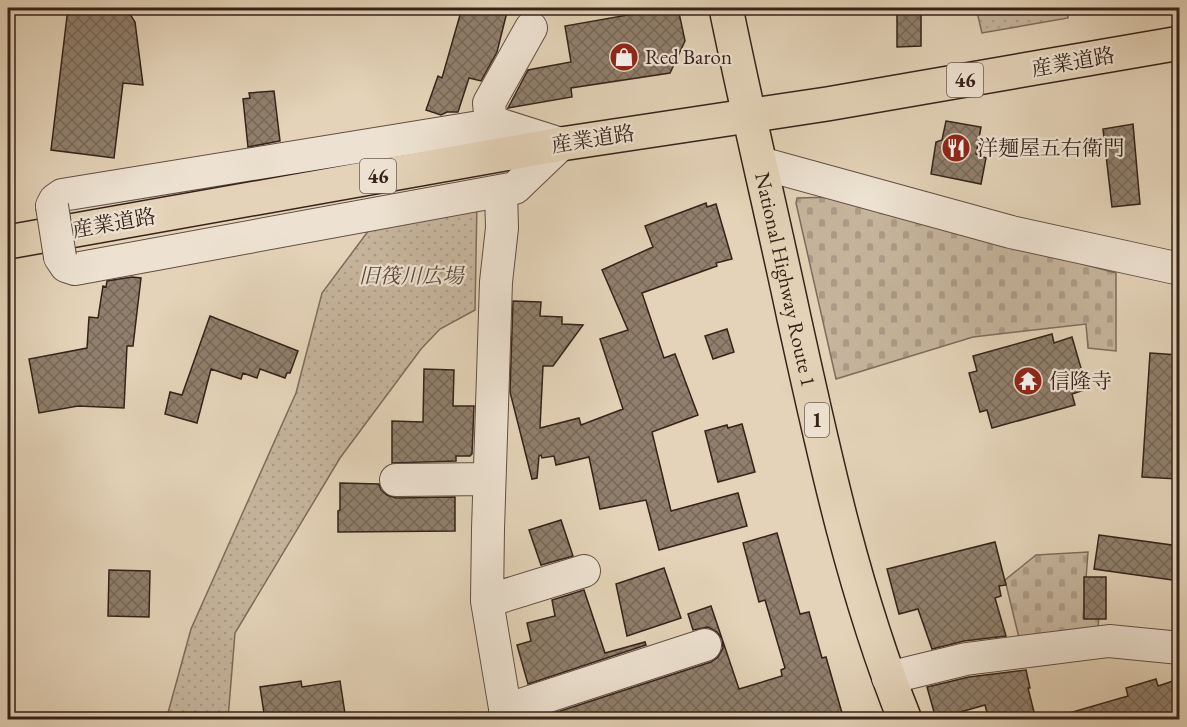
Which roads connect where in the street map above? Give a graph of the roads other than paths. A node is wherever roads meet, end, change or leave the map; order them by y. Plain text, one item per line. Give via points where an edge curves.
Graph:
1 (726, 8) edge
2 (531, 28) dead end
3 (1179, 43) edge
4 (750, 116) junction
5 (491, 125) junction
6 (561, 144) junction
7 (760, 163) junction
8 (501, 191) junction
9 (8, 242) edge
10 (1179, 269) edge
11 (489, 478) junction
12 (396, 480) dead end
13 (584, 571) dead end
14 (488, 601) junction
15 (705, 645) dead end
16 (1179, 648) edge
17 (888, 678) junction
18 (506, 715) edge
19 (905, 720) edge

1 - 4 main road, National Highway Route 1 / 1
2 - 5 street via 489,103
3 - 4 main road, 産業道路 / 46
4 - 6 main road, 産業道路 / 46
4 - 7 main road, National Highway Route 1 / 1
5 - 6 street
5 - 8 street, bridge via 62,195 52,206 60,257 66,266 75,269
6 - 8 street via 515,189
6 - 9 main road, 産業道路 / 46
7 - 10 street via 1011,232
7 - 17 main road, National Highway Route 1 / 1 via 828,471
8 - 11 street
11 - 12 street
11 - 14 street
13 - 14 street
14 - 18 street
15 - 18 street
16 - 17 street via 1108,641 966,659
17 - 19 main road, National Highway Route 1 / 1

